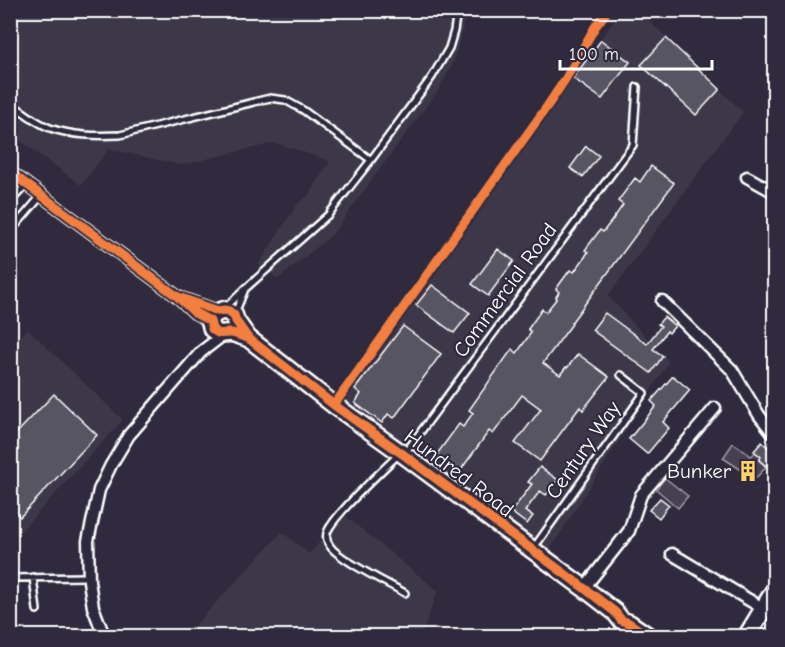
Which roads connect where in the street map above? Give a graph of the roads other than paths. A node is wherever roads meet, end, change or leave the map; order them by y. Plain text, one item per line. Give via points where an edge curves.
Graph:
1 (457, 10) edge
2 (637, 87) dead end
3 (10, 103) edge
4 (371, 160) junction
5 (10, 172) edge
6 (747, 177) dead end
7 (27, 184) junction
8 (774, 192) edge
9 (42, 194) junction
10 (10, 202) edge
11 (10, 232) edge
12 (245, 289) junction
13 (662, 301) dead end
14 (223, 322) junction
15 (621, 375) dead end
16 (715, 408) dead end
17 (774, 434) edge
18 (403, 453) junction
19 (532, 550) junction
20 (672, 554) dead end
21 (33, 577) junction
22 (89, 577) junction
23 (10, 578) edge
24 (584, 588) junction
25 (774, 591) edge
26 (405, 593) dead end
27 (764, 609) junction
28 (37, 610) dead end
29 (104, 636) edge
30 (648, 636) edge
31 (747, 636) edge

1 - 4 lane via 449,48
2 - 18 lane, Commercial Road via 633,145
3 - 4 lane via 48,128 95,136 120,135 270,98 285,100
4 - 12 lane via 328,215
5 - 7 street, Hundred Road
6 - 8 street
7 - 9 street, Hundred Road
7 - 10 lane
9 - 11 lane
9 - 14 street, Hundred Road via 195,313
12 - 14 lane
12 - 14 lane
13 - 17 street via 732,370
14 - 18 street, Hundred Road
14 - 22 street via 129,435 111,465 93,514 88,541
15 - 19 lane, Century Way via 644,393
16 - 24 street via 641,495 629,531
18 - 19 street, Hundred Road
18 - 26 lane, Commercial Road via 344,510 327,532 327,539 343,557
19 - 24 street, Hundred Road
20 - 27 street
21 - 22 lane
21 - 23 lane
21 - 28 lane
22 - 29 street via 93,607
24 - 30 street, Hundred Road via 621,620
25 - 27 street
27 - 31 street

